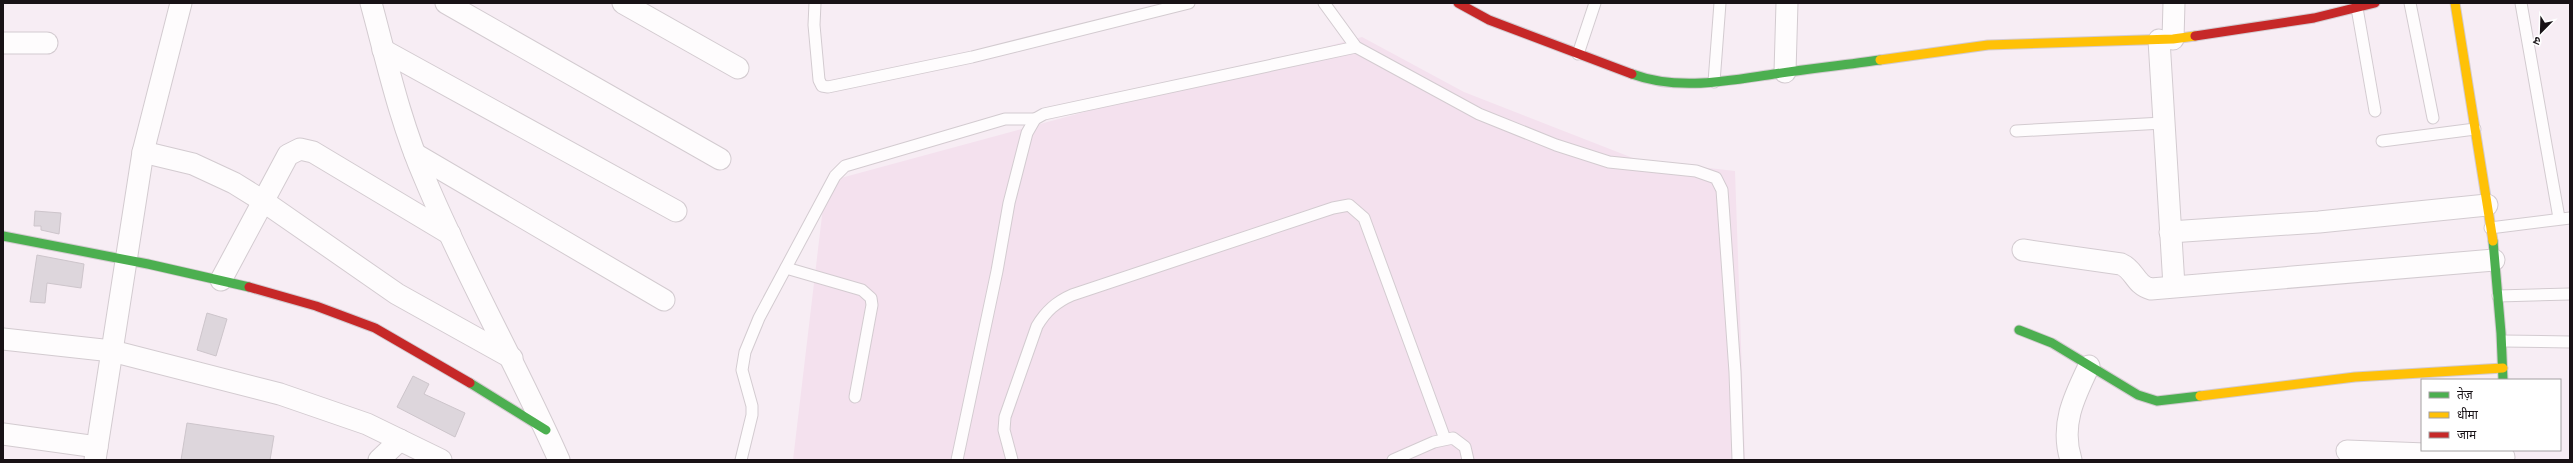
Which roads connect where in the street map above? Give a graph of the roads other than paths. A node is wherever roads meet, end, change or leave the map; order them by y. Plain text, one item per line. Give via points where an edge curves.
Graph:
1 (181, 3) edge
2 (371, 3) edge
3 (446, 3) edge
4 (623, 3) edge
5 (815, 3) edge
6 (1189, 3) edge
7 (1324, 3) edge
8 (1458, 3) edge
9 (1595, 3) edge
10 (1720, 3) edge
11 (1787, 3) edge
12 (2174, 3) edge
13 (2375, 3) edge
14 (2410, 3) edge
15 (2455, 3) edge
16 (2521, 3) edge
17 (2356, 8) junction
18 (2166, 40) junction
19 (3, 43) edge
20 (47, 43) dead end
21 (1356, 47) junction
22 (383, 50) junction
23 (1578, 54) junction
24 (738, 68) dead end
25 (1785, 72) junction
26 (1714, 82) junction
27 (2375, 111) dead end
28 (2433, 118) dead end
29 (1035, 119) junction
30 (2163, 123) junction
31 (2475, 129) junction
32 (2016, 131) dead end
33 (2382, 142) dead end
34 (143, 152) junction
35 (415, 154) junction
36 (720, 158) dead end
37 (263, 201) junction
38 (2487, 205) junction
39 (676, 210) dead end
40 (2559, 218) junction
41 (2570, 218) edge
42 (2490, 228) junction
43 (2170, 232) junction
44 (450, 234) junction
45 (3, 236) edge
46 (2023, 250) dead end
47 (125, 258) junction
48 (2494, 260) junction
49 (786, 268) junction
50 (221, 280) junction
51 (2174, 286) junction
52 (2570, 294) edge
53 (2498, 296) junction
54 (664, 300) dead end
55 (2019, 330) dead end
56 (3, 339) edge
57 (2503, 341) junction
58 (2570, 342) edge
59 (112, 351) junction
60 (512, 358) junction
61 (2089, 366) junction
62 (2503, 368) junction
63 (2503, 379) edge
64 (855, 397) dead end
65 (546, 430) junction
66 (3, 434) edge
67 (1445, 438) junction
68 (400, 440) junction
69 (2346, 451) dead end
70 (96, 454) edge
71 (2504, 456) edge
72 (380, 460) edge
73 (441, 460) edge
74 (559, 460) edge
75 (741, 460) edge
76 (957, 460) edge
77 (1012, 460) edge
78 (1393, 460) edge
79 (1468, 460) edge
80 (1738, 460) edge
81 (2072, 460) edge

1 - 34 street
2 - 22 street
3 - 36 street
4 - 24 street
5 - 6 lane via 814,24 819,80 822,86 828,87 972,57
7 - 21 lane
8 - 23 street via 1489,20
9 - 23 lane
10 - 26 lane
11 - 25 street
12 - 18 street
13 - 17 street
14 - 28 lane
15 - 31 street
16 - 40 lane
17 - 18 street via 2314,18
17 - 27 lane
18 - 25 street via 1988,45
18 - 30 street
19 - 20 street
21 - 29 lane via 1044,114
21 - 80 lane via 1460,106 1556,145 1621,164 1696,171 1716,178 1722,190 1735,372
22 - 35 street via 404,127
22 - 39 street
23 - 26 street via 1651,81 1677,84
25 - 26 street
29 - 49 lane via 1005,119 845,166 835,176
29 - 76 lane via 1027,133 1008,208
30 - 32 lane
30 - 43 street
31 - 33 lane
31 - 38 street
34 - 37 street via 193,164 221,176
34 - 47 street
35 - 44 street
35 - 54 street
37 - 44 street via 288,155 293,151 306,149
37 - 50 street
37 - 60 street via 397,294
38 - 42 street
38 - 43 street via 2319,222
40 - 41 lane
40 - 42 lane
42 - 48 street
43 - 51 street
44 - 60 street
45 - 47 street
46 - 51 street via 2121,264 2130,269 2143,288
47 - 50 street
47 - 59 street
48 - 51 street
48 - 53 street
49 - 64 lane via 862,290 871,298 872,305
49 - 75 lane via 751,335 743,360 742,370 752,410
50 - 65 street via 319,307 376,328
52 - 53 lane
53 - 57 street
55 - 61 street via 2052,343
56 - 59 street
57 - 58 lane
57 - 62 street
59 - 68 street via 280,394 367,424
59 - 70 street
60 - 65 street
61 - 62 street via 2138,395 2157,401 2355,377
61 - 81 street via 2068,418 2067,442
62 - 63 street
65 - 74 street
66 - 70 street
67 - 77 lane via 1364,218 1349,205 1325,210 1060,301 1044,315 1037,326 1008,401 1004,430
67 - 78 lane
67 - 79 lane via 1459,441 1465,447
68 - 72 street
68 - 73 street
69 - 71 street

